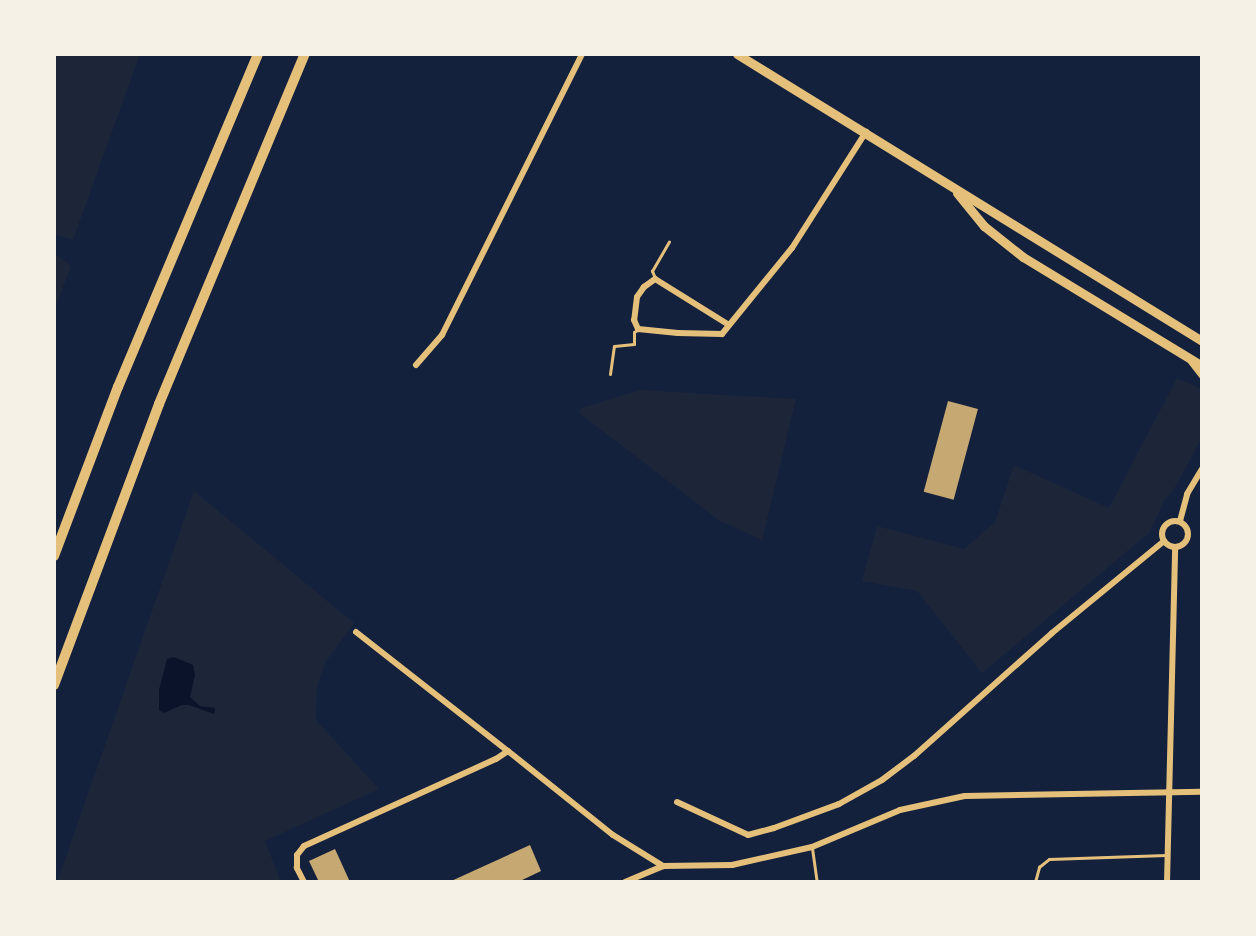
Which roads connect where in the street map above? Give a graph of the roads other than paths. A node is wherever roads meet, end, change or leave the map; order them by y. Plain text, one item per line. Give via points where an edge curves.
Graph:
1 (258, 54) edge
2 (305, 54) edge
3 (582, 54) edge
4 (737, 54) edge
5 (866, 132) junction
6 (954, 189) junction
7 (669, 241) dead end
8 (655, 279) junction
9 (729, 325) junction
10 (638, 329) junction
11 (1202, 342) edge
12 (1189, 359) junction
13 (416, 365) dead end
14 (1202, 366) edge
15 (610, 374) dead end
16 (1202, 376) edge
17 (1202, 469) edge
18 (1180, 521) junction
19 (1164, 541) junction
20 (1175, 547) junction
21 (54, 556) edge
22 (356, 632) dead end
23 (54, 685) edge
24 (508, 751) junction
25 (1169, 792) junction
26 (1202, 792) edge
27 (677, 802) dead end
28 (812, 847) junction
29 (1166, 855) junction
30 (663, 866) junction
31 (304, 882) edge
32 (625, 882) edge
33 (817, 882) edge
34 (1035, 882) edge
35 (1167, 882) edge

1 - 21 highway via 118,387
2 - 23 highway via 159,404
3 - 13 street via 442,335
4 - 5 main road
5 - 6 main road
5 - 9 street via 792,248
6 - 11 main road
6 - 12 main road via 984,226 1023,257
7 - 8 lane via 652,271
8 - 9 street
8 - 10 street via 637,297 634,320
9 - 10 street via 722,333
10 - 15 lane via 634,332 634,344 614,346
12 - 14 main road
12 - 16 street
17 - 18 street via 1187,494
18 - 19 street via 1165,525
18 - 20 street via 1188,534 1183,544
19 - 20 street
19 - 27 street via 1052,633 914,756 839,804 748,835
20 - 25 street
22 - 24 street
24 - 30 street via 613,835
24 - 31 street via 304,846 297,855
25 - 26 street
25 - 28 street via 965,796 900,810
25 - 29 street
28 - 30 street via 732,865
28 - 33 lane
29 - 34 lane via 1050,859 1040,867
29 - 35 street
30 - 32 street

